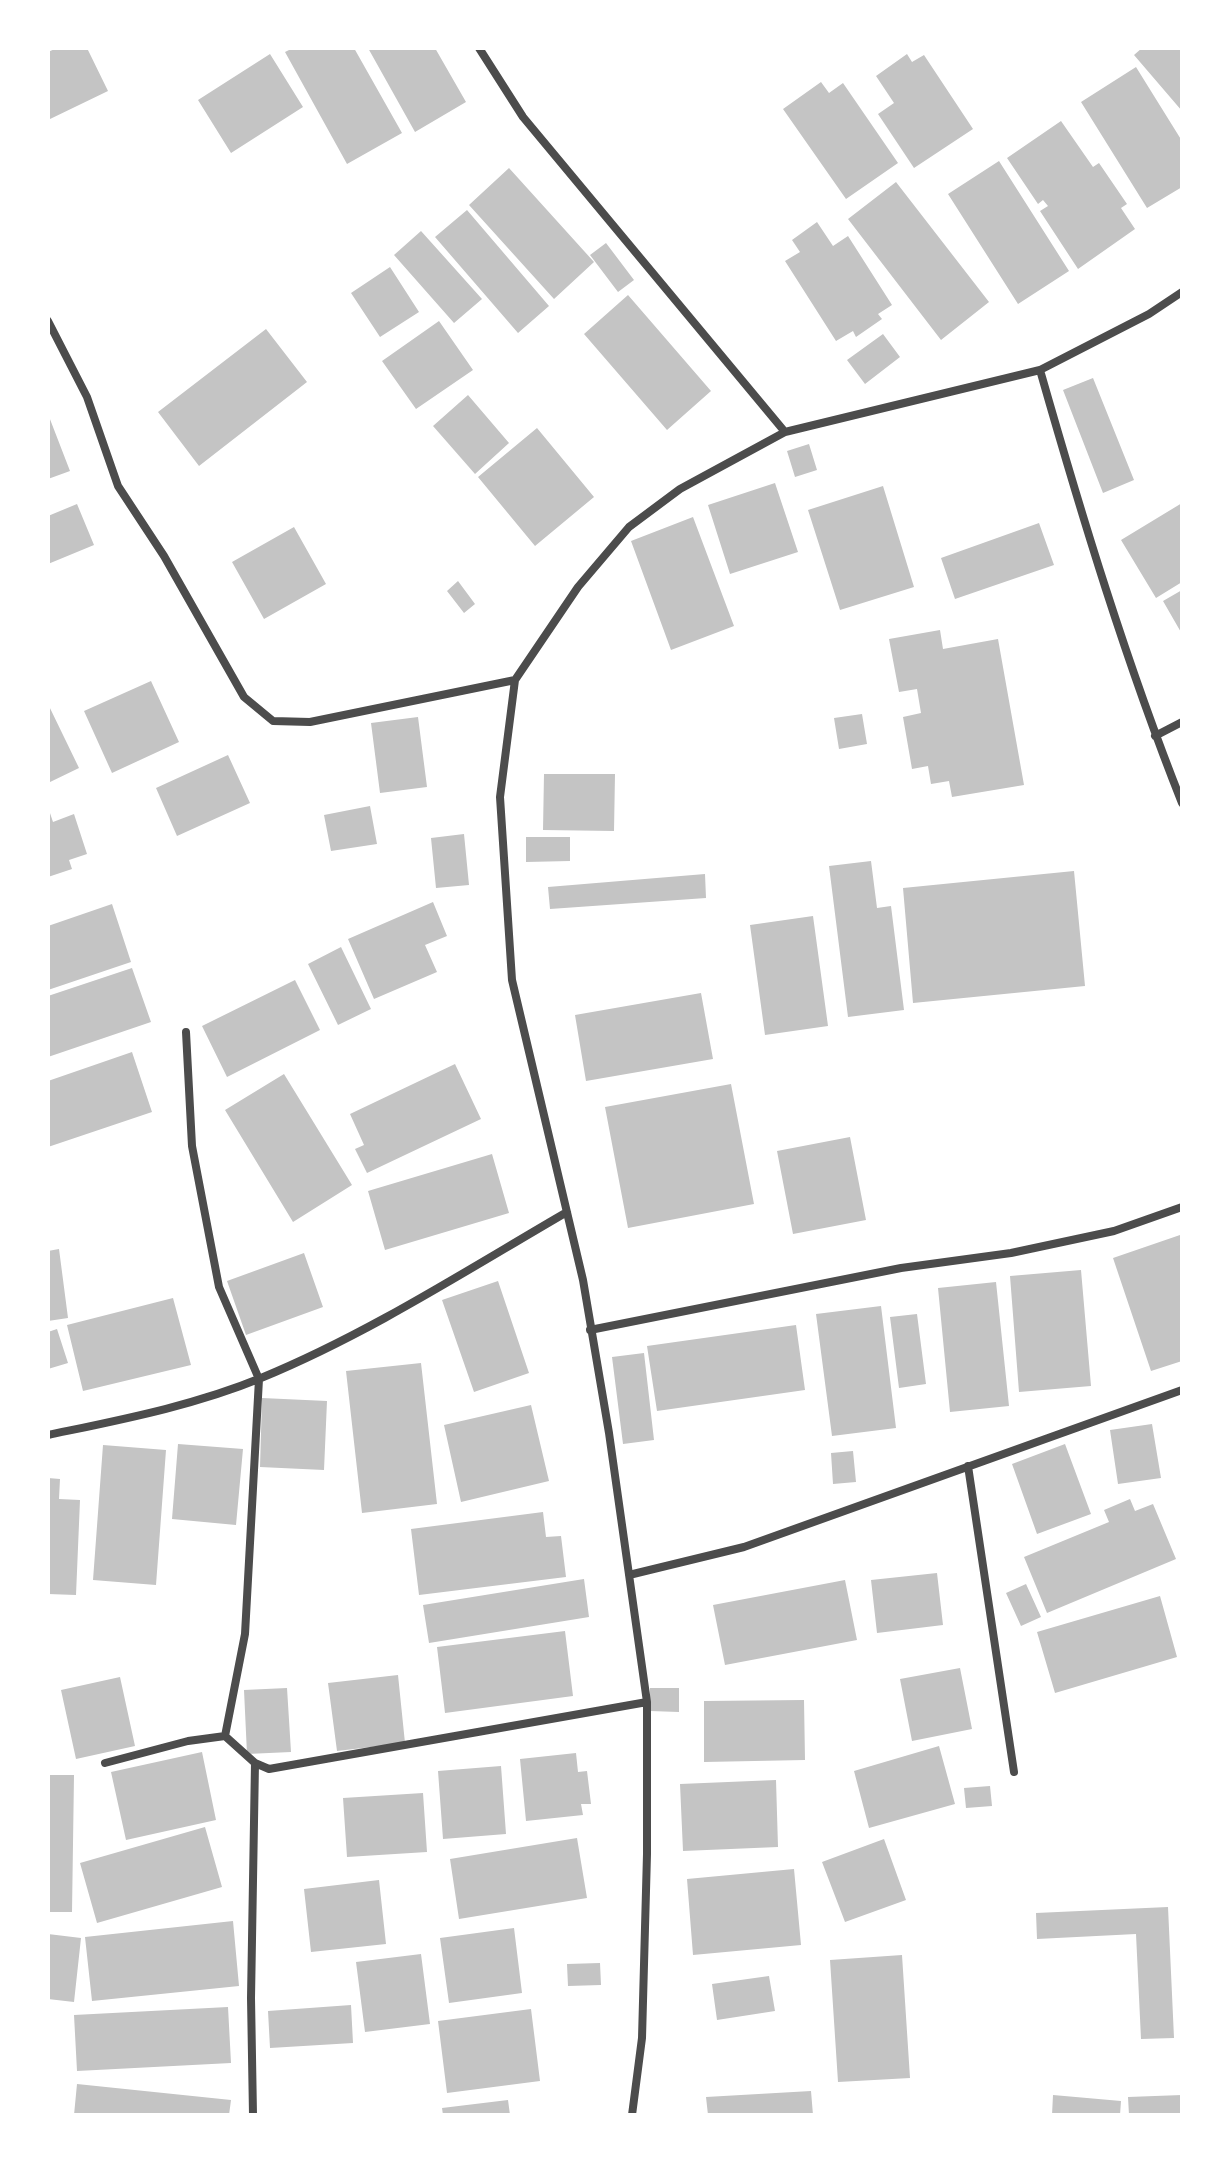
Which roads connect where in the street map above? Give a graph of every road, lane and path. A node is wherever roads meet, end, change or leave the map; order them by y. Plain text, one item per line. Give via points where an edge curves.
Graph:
1 (479, 48) edge
2 (1182, 292) edge
3 (48, 321) edge
4 (1040, 370) junction
5 (785, 432) junction
6 (515, 680) junction
7 (1182, 722) edge
8 (1155, 736) junction
9 (1182, 803) edge
10 (186, 1032) dead end
11 (1182, 1207) edge
12 (567, 1212) junction
13 (590, 1330) junction
14 (259, 1379) junction
15 (1182, 1390) edge
16 (48, 1435) edge
17 (968, 1466) junction
18 (629, 1575) junction
19 (647, 1702) junction
20 (225, 1736) junction
21 (105, 1763) dead end
22 (255, 1763) junction
23 (1014, 1772) dead end
24 (253, 2115) edge
25 (632, 2115) edge

1 - 5 street via 523,117
2 - 4 street
3 - 6 street via 87,397 118,486 244,697 273,721 310,722
4 - 5 street
4 - 8 street via 1097,566
5 - 6 street via 680,489 629,527 578,587
6 - 12 street via 500,797 512,980
7 - 8 street
8 - 9 street
10 - 14 street via 192,1146 219,1287
11 - 13 street via 1114,1231 1011,1253 901,1268
12 - 13 street
12 - 14 street via 354,1335
13 - 18 street
14 - 16 street via 151,1413
14 - 20 street via 245,1634
15 - 17 street
17 - 18 street via 744,1547
17 - 23 street
18 - 19 street
19 - 22 street via 269,1769
19 - 25 street via 642,2038
20 - 21 street
20 - 22 street
22 - 24 street

